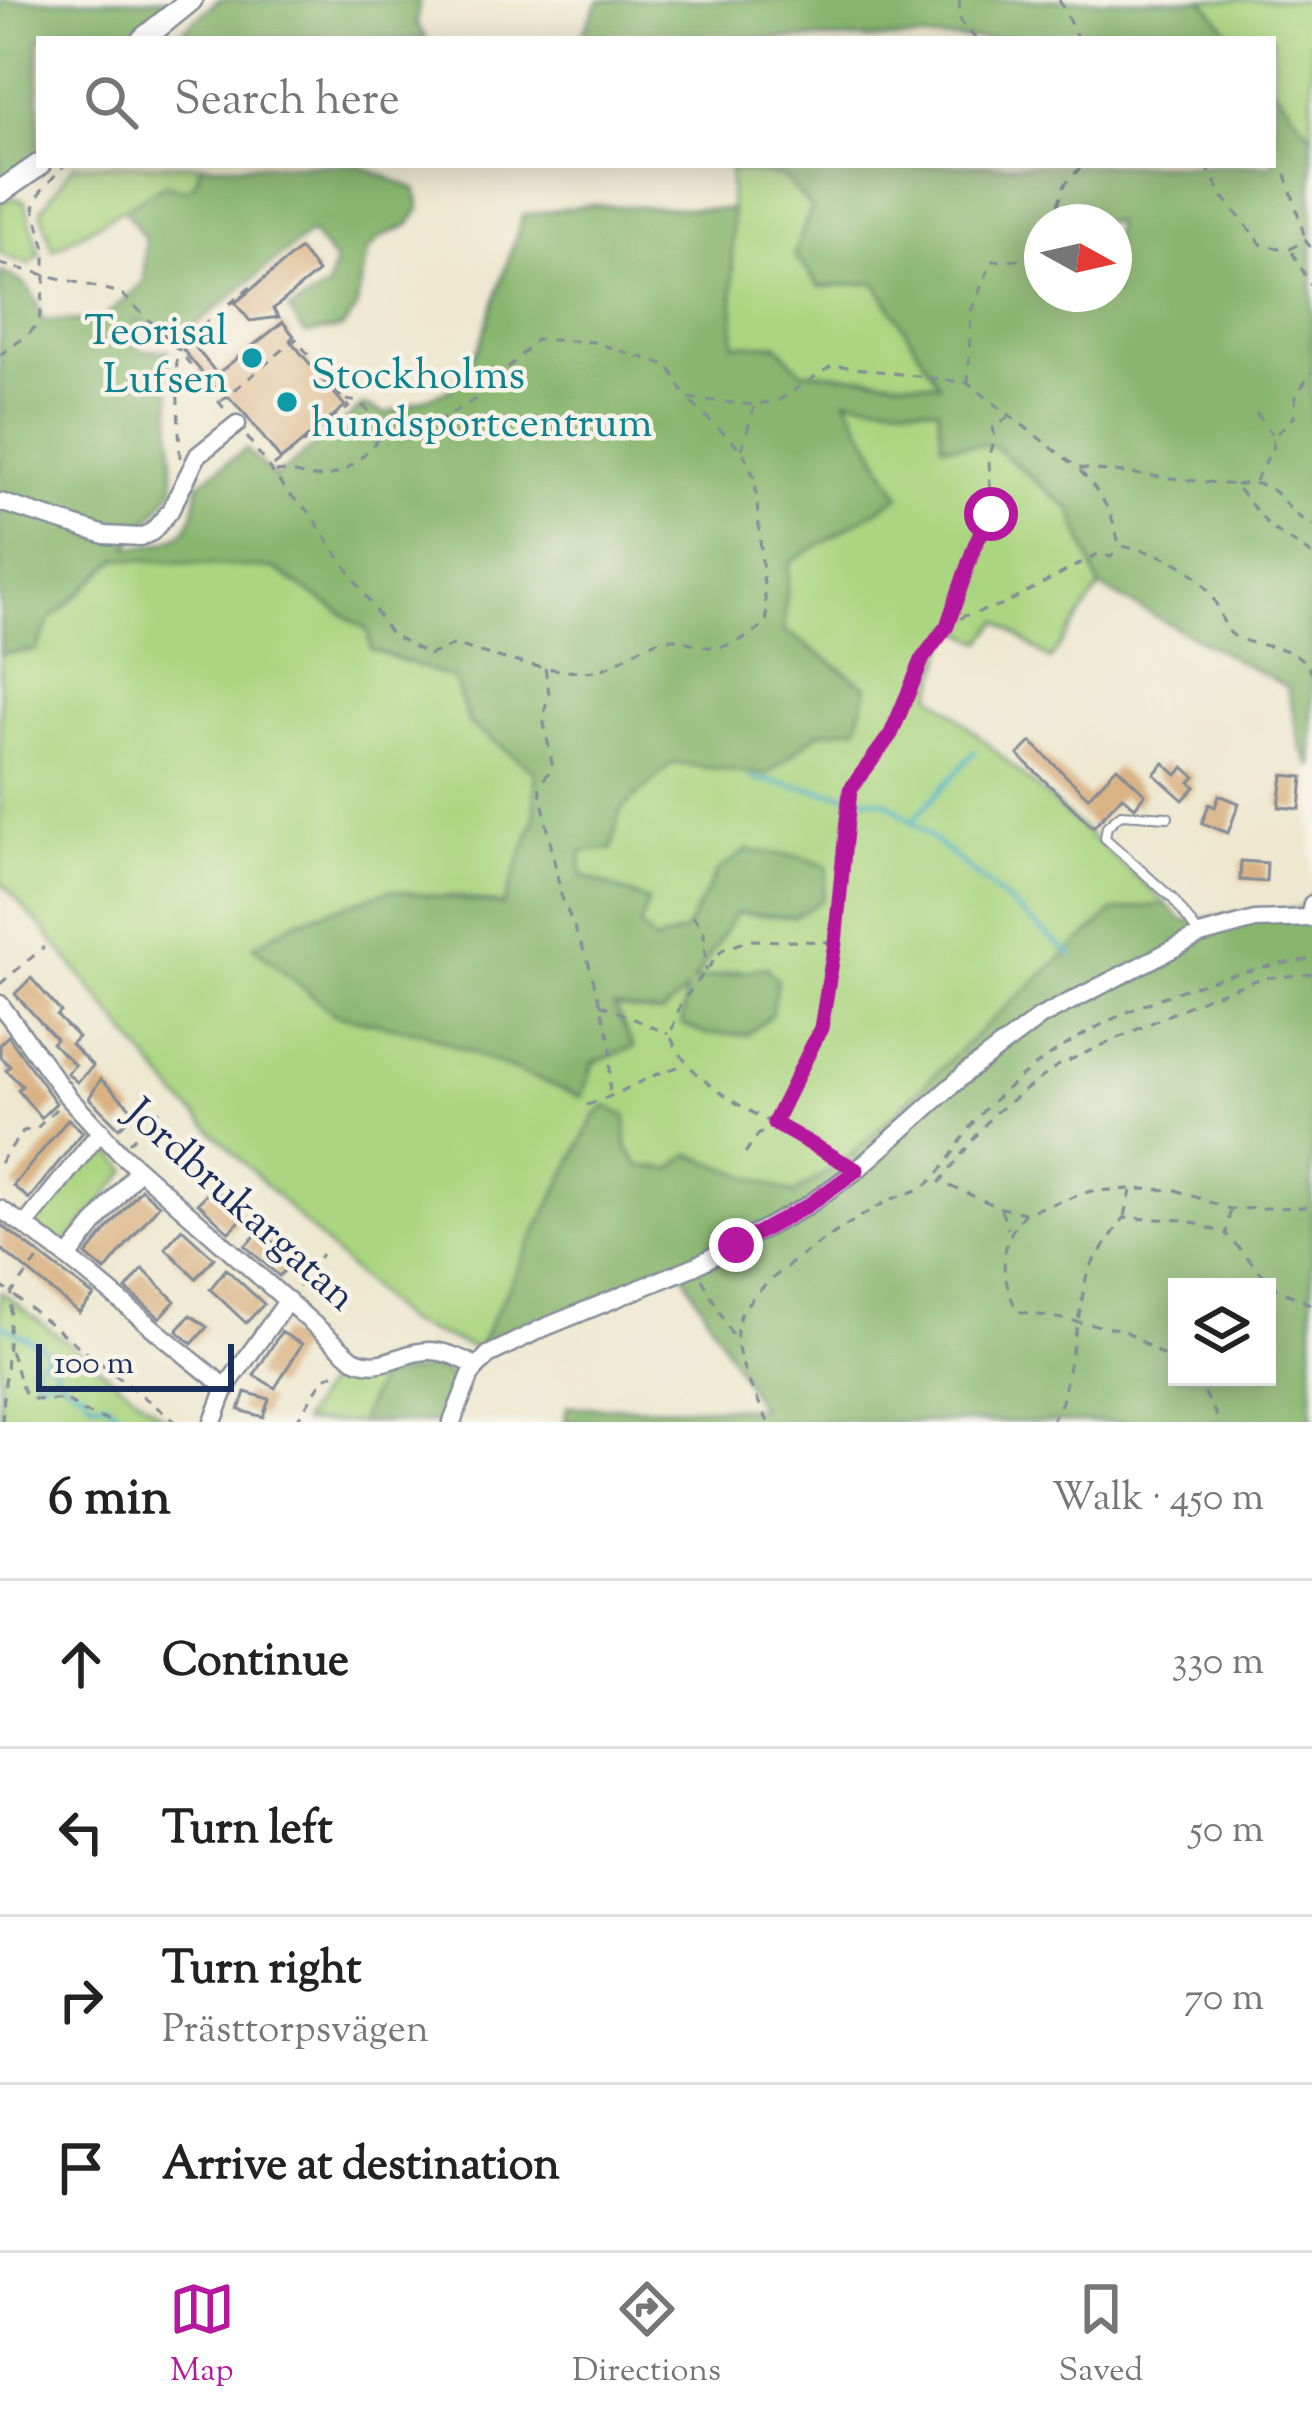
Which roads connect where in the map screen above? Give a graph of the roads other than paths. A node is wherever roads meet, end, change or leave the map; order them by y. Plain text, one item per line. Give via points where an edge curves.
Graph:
1 (191, 0) edge
2 (147, 36) edge
3 (36, 166) edge
4 (0, 192) edge
5 (237, 424) road end
6 (0, 502) edge
7 (1168, 817) dead end
8 (1312, 904) edge
9 (1199, 935) junction
10 (0, 1004) edge
11 (100, 1131) junction
12 (138, 1170) junction
13 (0, 1209) edge
14 (25, 1225) junction
15 (69, 1256) junction
16 (288, 1300) junction
17 (476, 1366) junction
18 (226, 1387) junction
19 (213, 1422) edge
20 (452, 1422) edge

1 - 2 street
3 - 4 street
5 - 6 street via 198,455 182,491 140,537 105,535
7 - 9 lane via 1120,814 1105,838 1173,899
8 - 9 street via 1309,918 1255,920
9 - 17 street via 1040,1017 807,1206
10 - 11 street, Jordbrukargatan
11 - 12 street, Jordbrukargatan
11 - 14 street
12 - 15 street
12 - 16 street, Jordbrukargatan
13 - 14 street
14 - 15 street
15 - 18 street
16 - 17 street, Jordbrukargatan via 367,1366 429,1351
16 - 18 street
17 - 20 street
18 - 19 street

